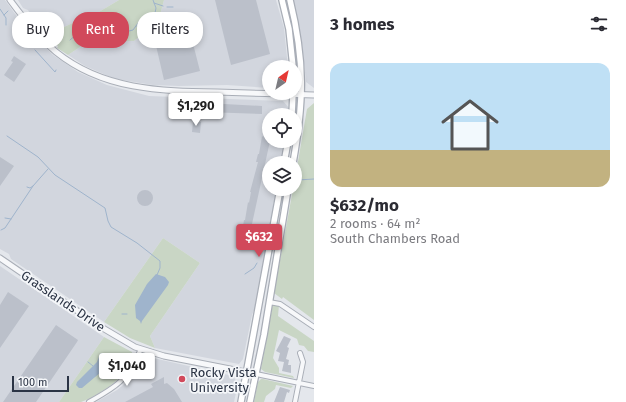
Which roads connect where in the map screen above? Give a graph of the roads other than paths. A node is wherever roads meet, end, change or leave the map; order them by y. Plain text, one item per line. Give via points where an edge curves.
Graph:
1 (10, 0) edge
2 (282, 0) edge
3 (290, 0) edge
4 (292, 60) edge
5 (301, 60) edge
6 (262, 93) edge
7 (302, 95) edge
8 (314, 95) edge
9 (302, 100) edge
10 (294, 156) edge
11 (279, 196) edge
12 (287, 196) edge
13 (0, 258) edge
14 (267, 263) junction
15 (269, 302) junction
16 (314, 326) edge
17 (141, 349) junction
18 (300, 353) dead end
19 (247, 372) junction
20 (256, 374) junction
21 (299, 383) junction
22 (314, 386) edge
23 (89, 402) edge
24 (241, 402) edge
25 (250, 402) edge
26 (295, 402) edge

1 - 6 street via 36,34 56,53 107,81 156,90
2 - 4 main road via 290,33
3 - 5 main road
7 - 8 street
9 - 10 main road
11 - 14 main road
12 - 15 main road
13 - 17 street, Grasslands Drive via 101,327
14 - 15 main road via 265,297
14 - 19 main road
15 - 16 street via 280,304
15 - 20 main road
17 - 19 street, Grasslands Drive
17 - 23 street via 122,381
18 - 21 street via 303,362
19 - 20 street, Grasslands Drive
19 - 24 main road
20 - 21 street, Grasslands Drive
20 - 25 main road
21 - 22 street, Grasslands Drive
21 - 26 street

